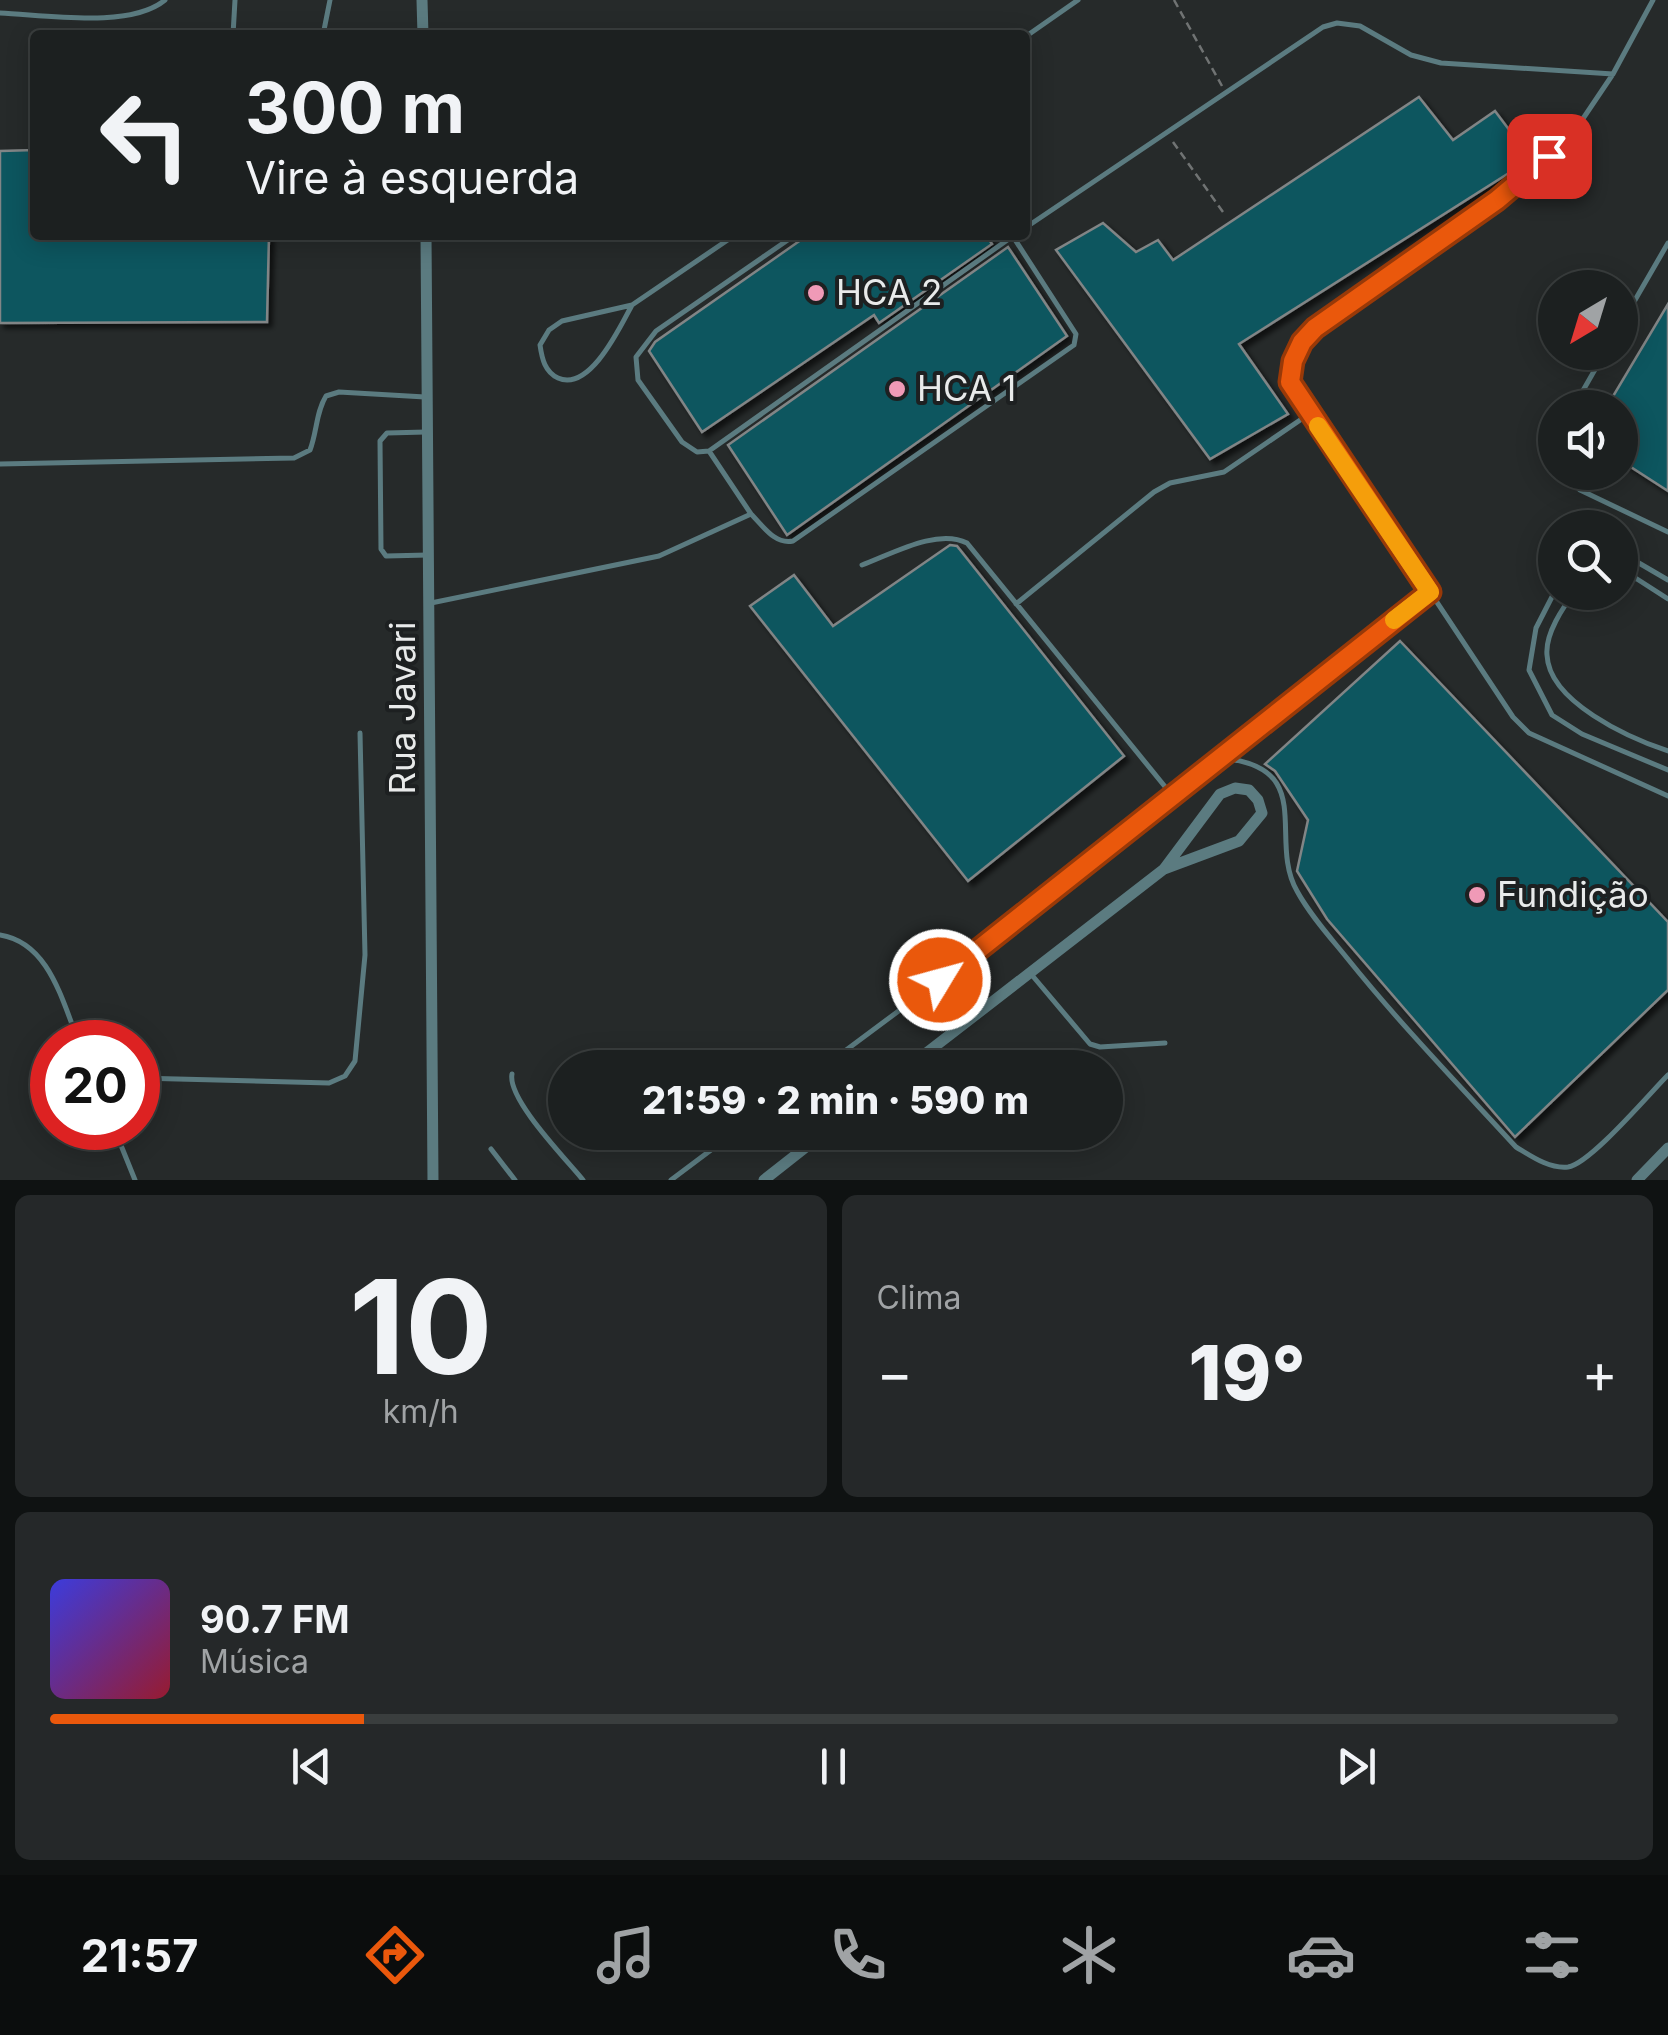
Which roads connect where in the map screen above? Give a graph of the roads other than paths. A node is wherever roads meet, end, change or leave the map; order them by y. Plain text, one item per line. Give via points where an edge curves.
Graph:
1 (166, 0) edge
2 (236, 0) edge
3 (330, 0) edge
4 (1078, 0) edge
5 (1653, 0) edge
6 (425, 4) edge
7 (0, 13) edge
8 (234, 30) edge
9 (323, 30) edge
10 (423, 30) edge
11 (1030, 34) edge
12 (1613, 74) junction
13 (1030, 225) edge
14 (426, 240) edge
15 (728, 240) edge
16 (788, 240) edge
17 (1006, 240) edge
18 (1016, 240) edge
19 (1668, 243) edge
20 (1638, 295) edge
21 (632, 306) junction
22 (428, 397) junction
23 (1309, 414) junction
24 (428, 432) junction
25 (709, 452) junction
26 (0, 464) edge
27 (1580, 490) edge
28 (751, 514) junction
29 (1668, 532) edge
30 (430, 555) junction
31 (1638, 562) edge
32 (862, 564) dead end
33 (1668, 580) edge
34 (1638, 581) edge
35 (1430, 592) junction
36 (1668, 599) edge
37 (431, 603) junction
38 (1016, 604) junction
39 (1545, 610) edge
40 (1560, 610) edge
41 (360, 733) dead end
42 (1668, 752) edge
43 (1217, 757) junction
44 (1668, 770) edge
45 (1171, 794) junction
46 (1668, 796) edge
47 (1164, 870) junction
48 (0, 934) edge
49 (1029, 971) junction
50 (69, 1020) edge
51 (1164, 1044) dead end
52 (846, 1050) edge
53 (930, 1050) edge
54 (512, 1074) dead end
55 (1668, 1075) edge
56 (160, 1079) edge
57 (491, 1148) dead end
58 (1668, 1148) edge
59 (123, 1150) edge
60 (711, 1150) edge
61 (802, 1150) edge
62 (135, 1180) edge
63 (433, 1180) edge
64 (514, 1180) edge
65 (582, 1180) edge
66 (671, 1180) edge
67 (764, 1180) edge
68 (1636, 1180) edge

1 - 7 lane via 125,17
2 - 8 lane
3 - 9 lane
4 - 11 lane
5 - 12 lane
6 - 10 street
12 - 13 lane via 1441,63 1411,55 1360,26 1337,23
12 - 23 lane via 1549,156 1302,342 1290,382
14 - 22 street, Rua Javari
15 - 21 lane
16 - 25 lane via 656,331 636,358 638,380 682,442
17 - 25 lane
18 - 28 lane via 1076,334 1070,350 793,540 776,539
19 - 20 lane
21 - 21 lane via 589,372 574,381 544,365 540,346 549,330
22 - 24 street, Rua Javari
22 - 26 lane via 326,396 310,450 294,458
23 - 35 lane
23 - 38 lane via 1224,472 1154,492
24 - 30 street, Rua Javari
24 - 30 lane via 382,435 381,549 386,556
25 - 28 lane
27 - 29 lane
28 - 37 lane via 658,556
30 - 37 street, Rua Javari
31 - 33 lane
32 - 38 lane via 955,537
34 - 36 lane
35 - 43 lane
35 - 46 lane via 1494,692 1529,733
37 - 63 street, Rua Javari
38 - 45 lane
39 - 44 lane via 1529,670 1552,715
40 - 42 lane via 1546,655 1562,694 1634,740
41 - 56 lane via 365,954 355,1061 329,1084
43 - 45 lane
43 - 55 lane via 1252,765 1278,785 1288,812 1286,863 1297,893 1372,989 1516,1146 1542,1162 1568,1167 1587,1158
45 - 52 lane via 998,937
47 - 47 street via 1220,794 1249,790 1258,800 1262,813 1238,841
47 - 49 street
48 - 50 lane via 20,940 42,960
49 - 51 lane via 1090,1044
49 - 53 street
54 - 65 lane via 517,1099
57 - 64 lane
58 - 68 street
59 - 62 lane
60 - 66 lane
61 - 67 street

